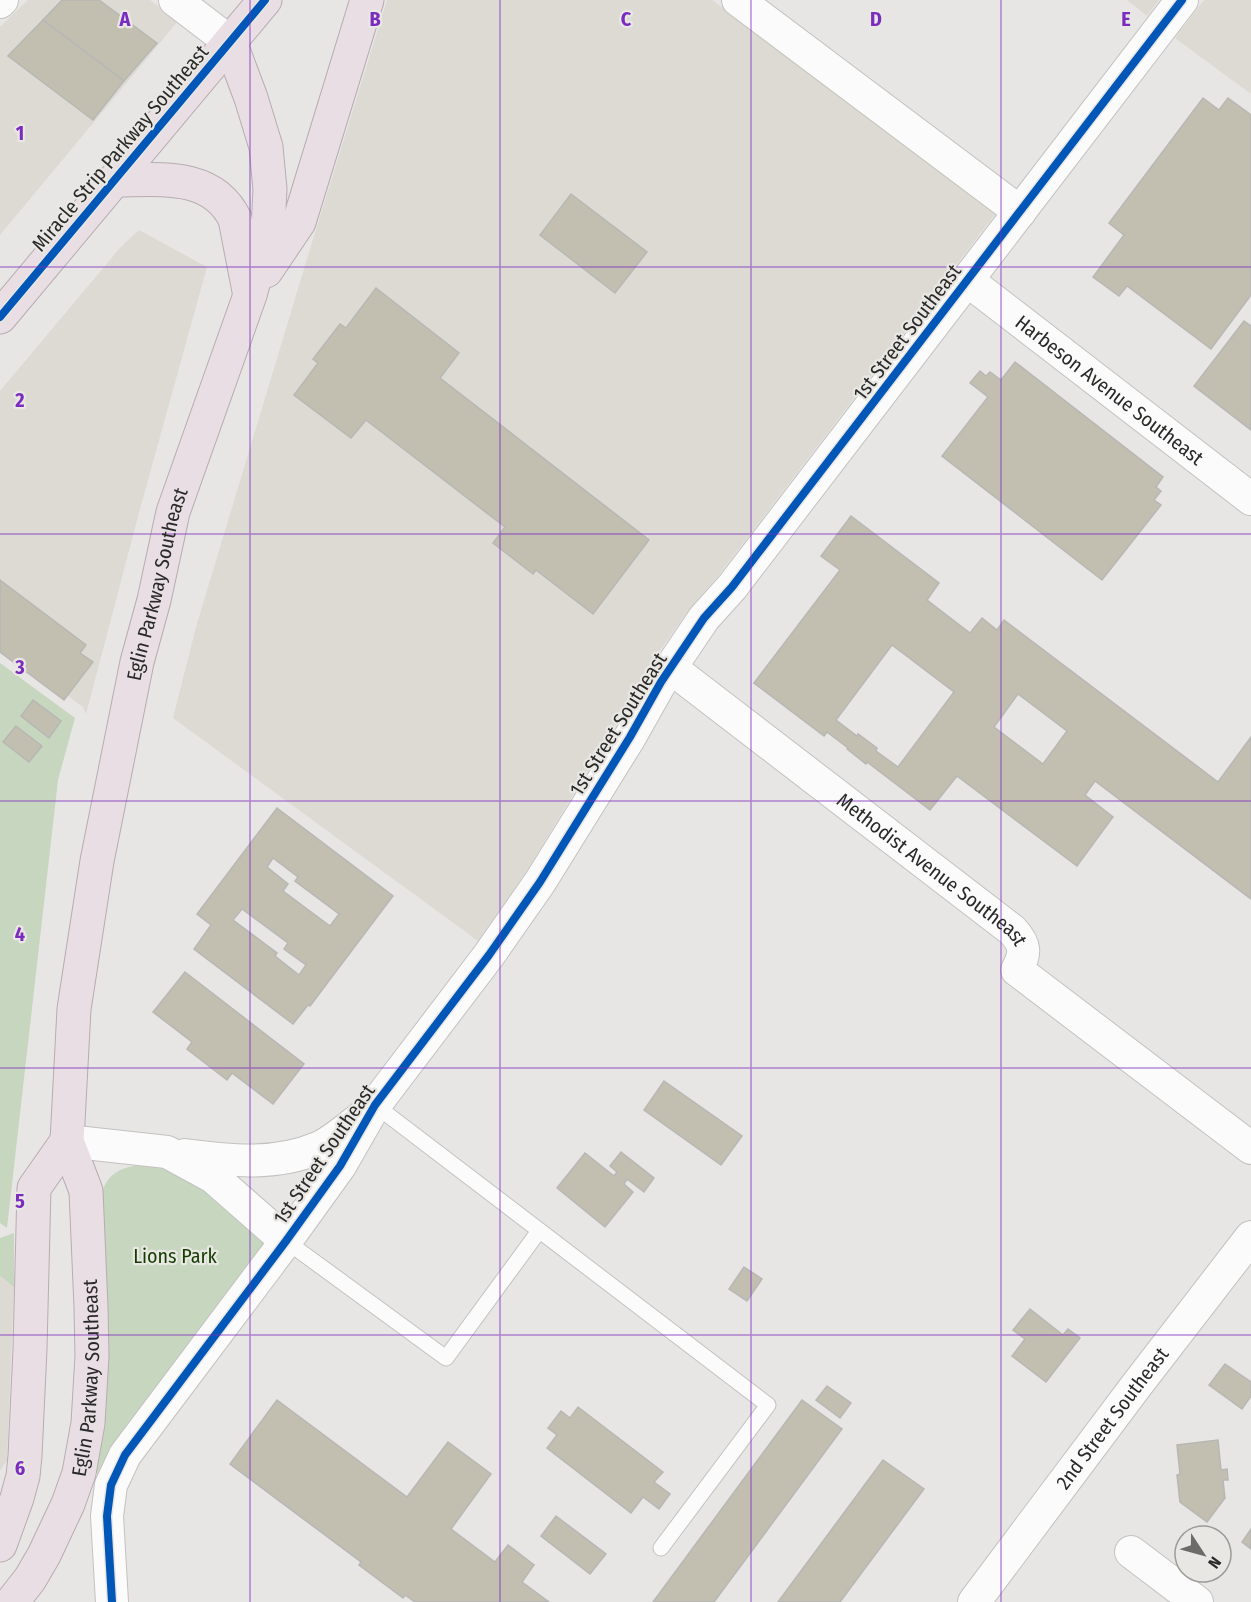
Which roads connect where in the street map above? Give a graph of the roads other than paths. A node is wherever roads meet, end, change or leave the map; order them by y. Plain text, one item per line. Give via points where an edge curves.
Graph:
1 (175, 0) edge
2 (266, 0) edge
3 (367, 0) edge
4 (738, 0) edge
5 (1182, 0) edge
6 (230, 42) junction
7 (116, 180) junction
8 (1020, 212) junction
9 (967, 280) junction
10 (250, 295) junction
11 (0, 317) edge
12 (1251, 499) edge
13 (671, 668) junction
14 (375, 1106) junction
15 (67, 1141) junction
16 (1251, 1148) edge
17 (167, 1152) junction
18 (539, 1231) junction
19 (1251, 1237) edge
20 (286, 1241) junction
21 (11, 1487) edge
22 (0, 1545) edge
23 (660, 1548) dead end
24 (1131, 1552) dead end
25 (12, 1602) edge
26 (112, 1602) edge
27 (974, 1602) edge
28 (1197, 1602) edge

1 - 6 street
2 - 6 highway, Miracle Strip Parkway Southeast
3 - 10 highway via 299,222
4 - 8 street
5 - 8 street, 1st Street Southeast
6 - 7 highway, Miracle Strip Parkway Southeast
6 - 10 highway, Eglin Parkway Southeast via 266,147 269,170 268,230
7 - 10 highway via 175,180 200,186 223,199 235,219
7 - 11 highway, Miracle Strip Parkway Southeast
8 - 9 street, 1st Street Southeast
9 - 12 street, Harbeson Avenue Southeast
9 - 13 street, 1st Street Southeast via 732,587 704,618
10 - 15 highway, Eglin Parkway Southeast via 173,512 137,662 97,861 74,1009
13 - 14 street, 1st Street Southeast via 540,882
13 - 16 street, Methodist Avenue Southeast via 1012,930 1024,949 1017,970
14 - 17 street via 319,1148 281,1159 222,1160
14 - 18 lane
14 - 20 street, 1st Street Southeast
15 - 17 street
15 - 21 highway via 34,1188 26,1441
15 - 25 highway, Eglin Parkway Southeast via 86,1191 92,1307 88,1423 79,1473 68,1504 44,1555
17 - 20 street via 213,1178
18 - 20 lane via 446,1358
18 - 23 lane via 768,1404
19 - 27 street, 2nd Street Southeast
20 - 26 street, 1st Street Southeast via 125,1455 111,1485 107,1516
21 - 22 highway via 17,1498
24 - 28 street

